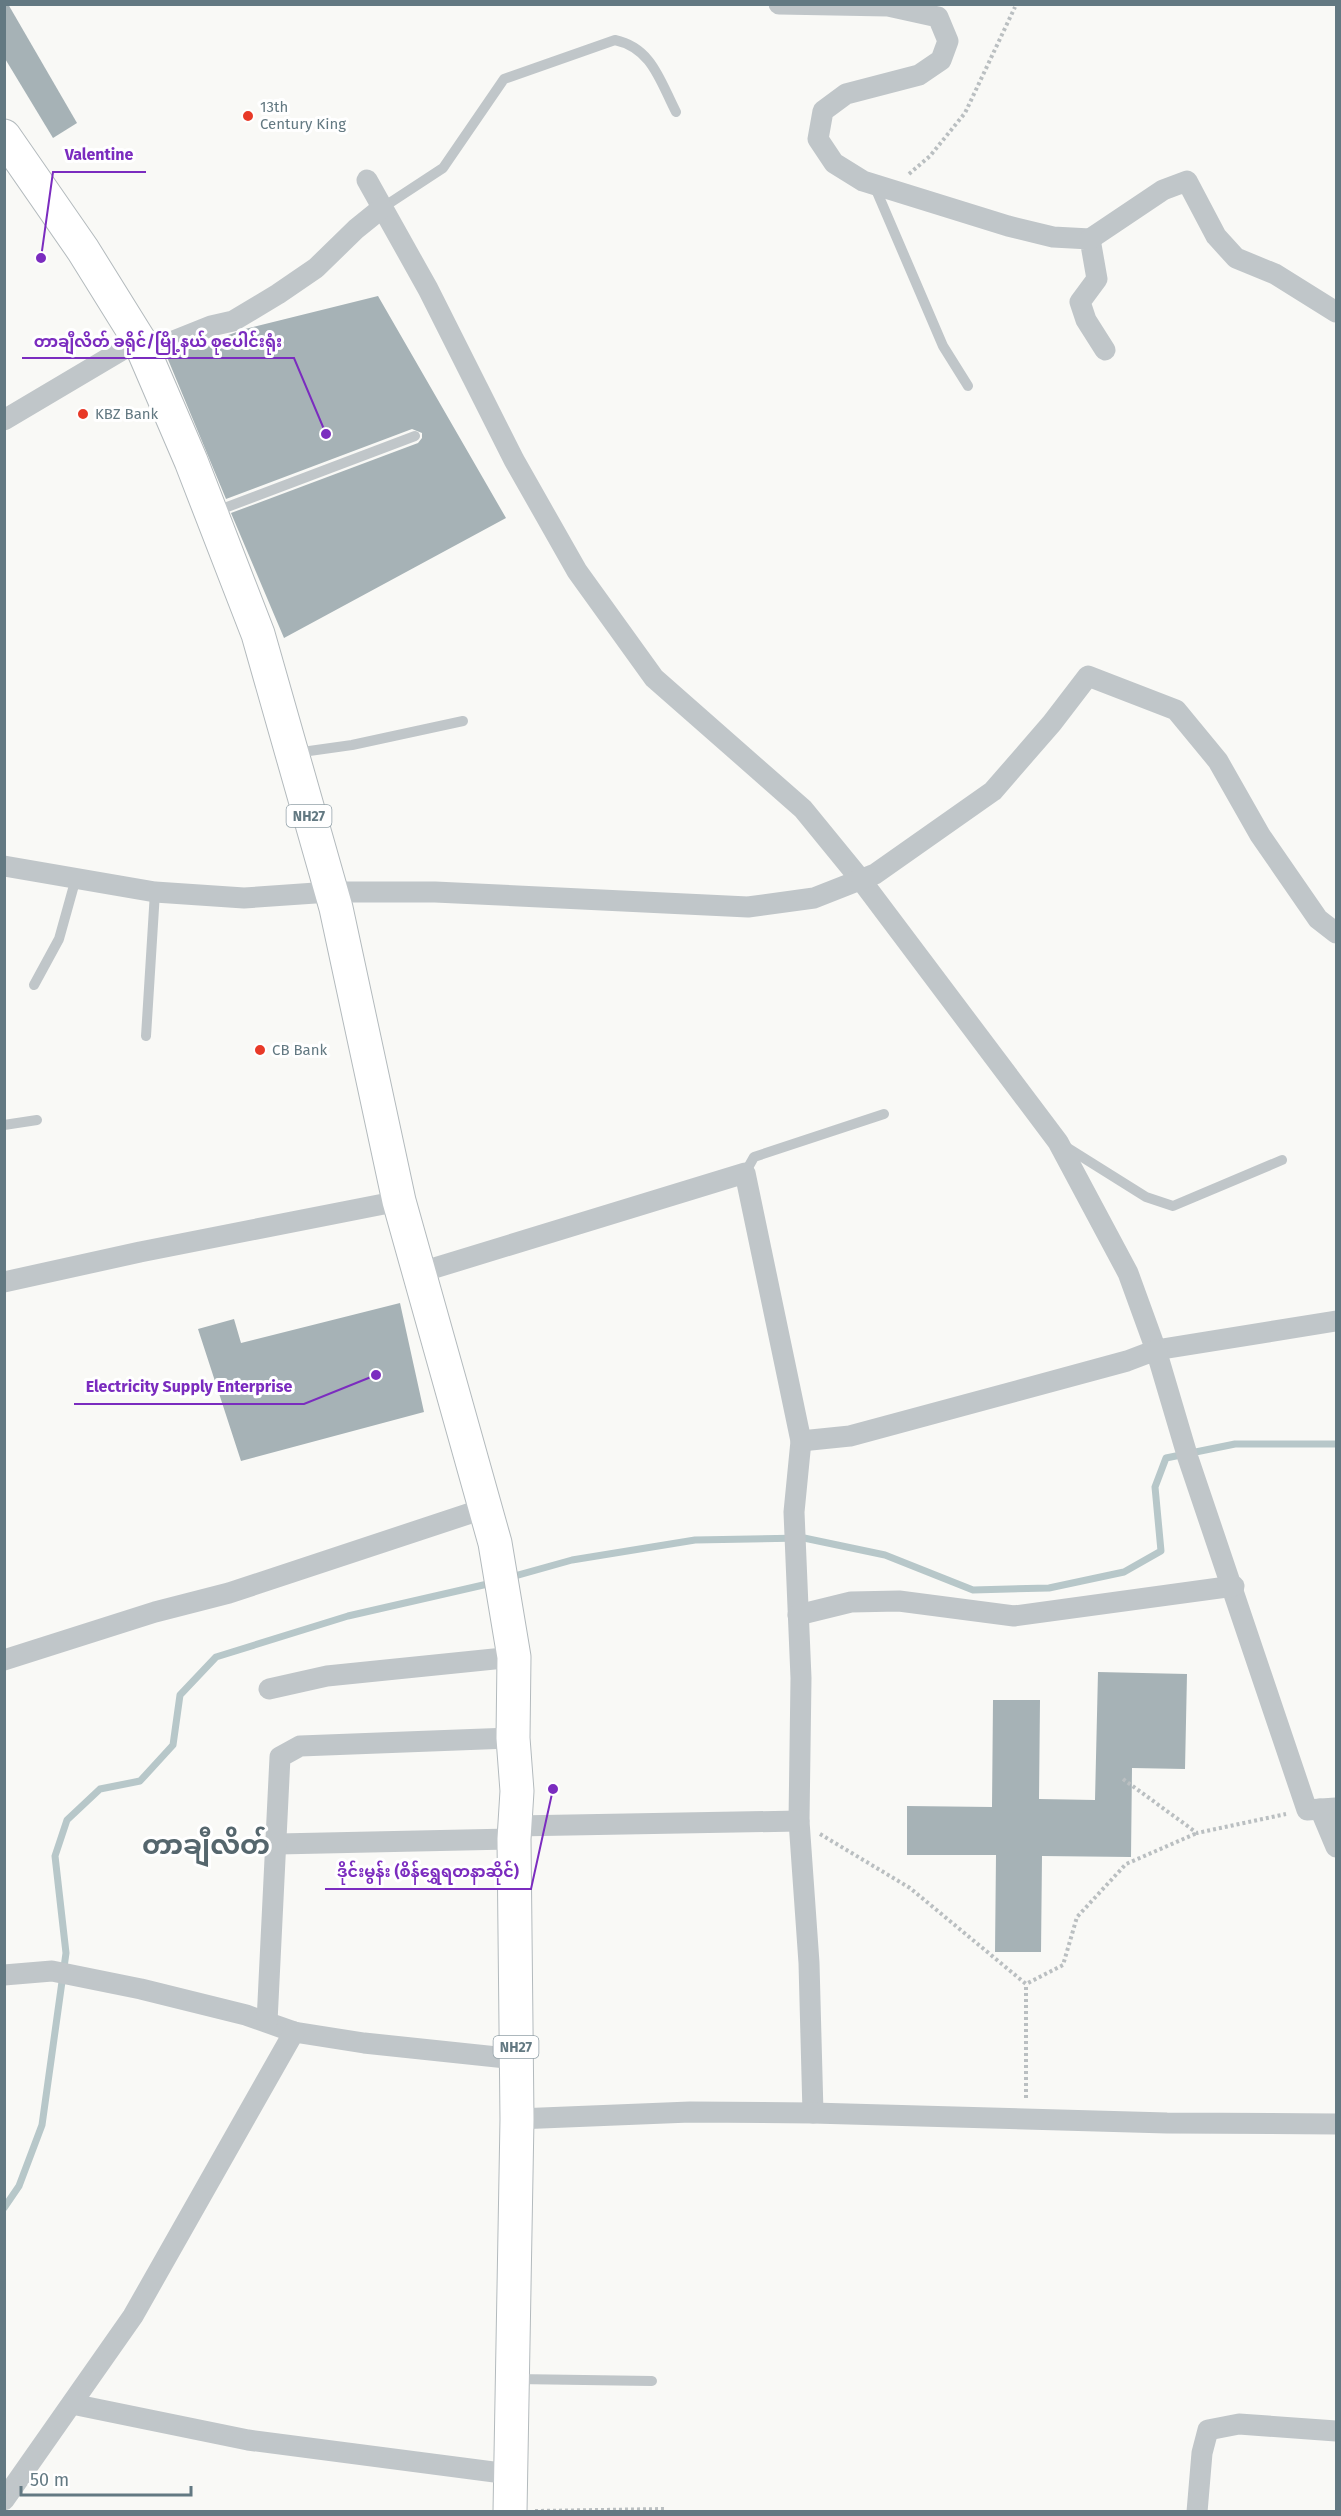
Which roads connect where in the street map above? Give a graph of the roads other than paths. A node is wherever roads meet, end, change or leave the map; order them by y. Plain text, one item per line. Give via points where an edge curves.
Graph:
1 (779, 4) edge
2 (676, 112) dead end
3 (4, 136) edge
4 (367, 180) dead end
5 (874, 184) junction
6 (382, 208) junction
7 (1090, 239) junction
8 (1336, 312) edge
9 (143, 348) junction
10 (1105, 350) dead end
11 (968, 386) dead end
12 (4, 420) edge
13 (415, 436) dead end
14 (211, 513) junction
15 (463, 721) dead end
16 (292, 754) junction
17 (4, 866) edge
18 (76, 878) junction
19 (861, 880) junction
20 (155, 892) junction
21 (330, 892) junction
22 (1336, 933) edge
23 (34, 985) dead end
24 (146, 1036) dead end
25 (884, 1114) dead end
26 (37, 1120) dead end
27 (4, 1125) edge
28 (1058, 1142) junction
29 (1282, 1160) dead end
30 (745, 1173) junction
31 (399, 1201) junction
32 (418, 1273) junction
33 (4, 1282) edge
34 (1336, 1321) edge
35 (1156, 1350) junction
36 (801, 1441) junction
37 (486, 1508) junction
38 (1234, 1586) junction
39 (798, 1615) junction
40 (514, 1657) junction
41 (4, 1660) edge
42 (269, 1689) dead end
43 (513, 1738) junction
44 (1321, 1809) edge
45 (799, 1821) junction
46 (514, 1832) junction
47 (278, 1844) junction
48 (1336, 1847) edge
49 (4, 1975) edge
50 (267, 2022) junction
51 (294, 2032) junction
52 (516, 2059) junction
53 (813, 2113) junction
54 (517, 2119) junction
55 (1336, 2124) edge
56 (513, 2379) junction
57 (652, 2381) dead end
58 (72, 2404) junction
59 (1336, 2431) edge
60 (510, 2474) junction
61 (4, 2500) edge
62 (510, 2511) edge
63 (1197, 2511) edge

1 - 5 street via 888,6 938,17 948,41 941,60 920,75 846,94 823,111 818,139 834,163
2 - 6 lane via 646,54 630,43 615,40 504,79 443,168
3 - 9 main road, NH27 via 84,250
4 - 6 street
5 - 7 street via 1008,226 1053,237
5 - 11 lane via 943,346
6 - 9 street via 316,268 233,321 161,346
6 - 19 street via 577,572 654,678 803,809
7 - 8 street via 1163,190 1187,181 1216,236 1236,258 1275,274
7 - 10 street via 1097,279 1080,302
9 - 12 street
9 - 14 main road, NH27
13 - 14 lane
14 - 16 main road, NH27 via 258,634
15 - 16 lane
16 - 21 main road, NH27
17 - 18 street
18 - 20 street
18 - 23 lane via 59,939
19 - 21 street via 814,898 748,907 435,892
19 - 22 street via 993,791 1088,676 1176,710 1218,761 1260,835 1318,919
19 - 28 street
20 - 21 street via 244,898
20 - 24 lane
21 - 31 main road, NH27
25 - 30 lane via 753,1157
26 - 27 lane
28 - 29 lane via 1146,1197 1173,1206
28 - 35 street via 1128,1273
30 - 32 street
30 - 36 street
31 - 32 main road, NH27
31 - 33 street
32 - 37 main road, NH27
34 - 35 street
35 - 36 street via 850,1436
35 - 38 street
36 - 39 street via 794,1512
37 - 40 main road, NH27
37 - 41 street via 229,1593
38 - 39 street via 1014,1616 899,1601 851,1602
38 - 44 street
39 - 45 street
40 - 42 street via 327,1676
40 - 43 main road, NH27
43 - 46 main road, NH27 via 517,1791
43 - 47 street via 300,1746 280,1757
44 - 48 street
45 - 46 street
45 - 53 street via 809,1963
46 - 47 street
46 - 52 main road, NH27
47 - 50 street
49 - 50 street via 52,1971 88,1977
50 - 51 street
51 - 52 street
51 - 58 street via 133,2316
52 - 54 main road, NH27
53 - 54 street via 690,2112
53 - 55 street
54 - 56 main road, NH27
56 - 57 lane
56 - 60 main road, NH27
58 - 60 street via 248,2440
58 - 61 street
59 - 63 street via 1239,2424 1208,2430
60 - 62 main road, NH27

